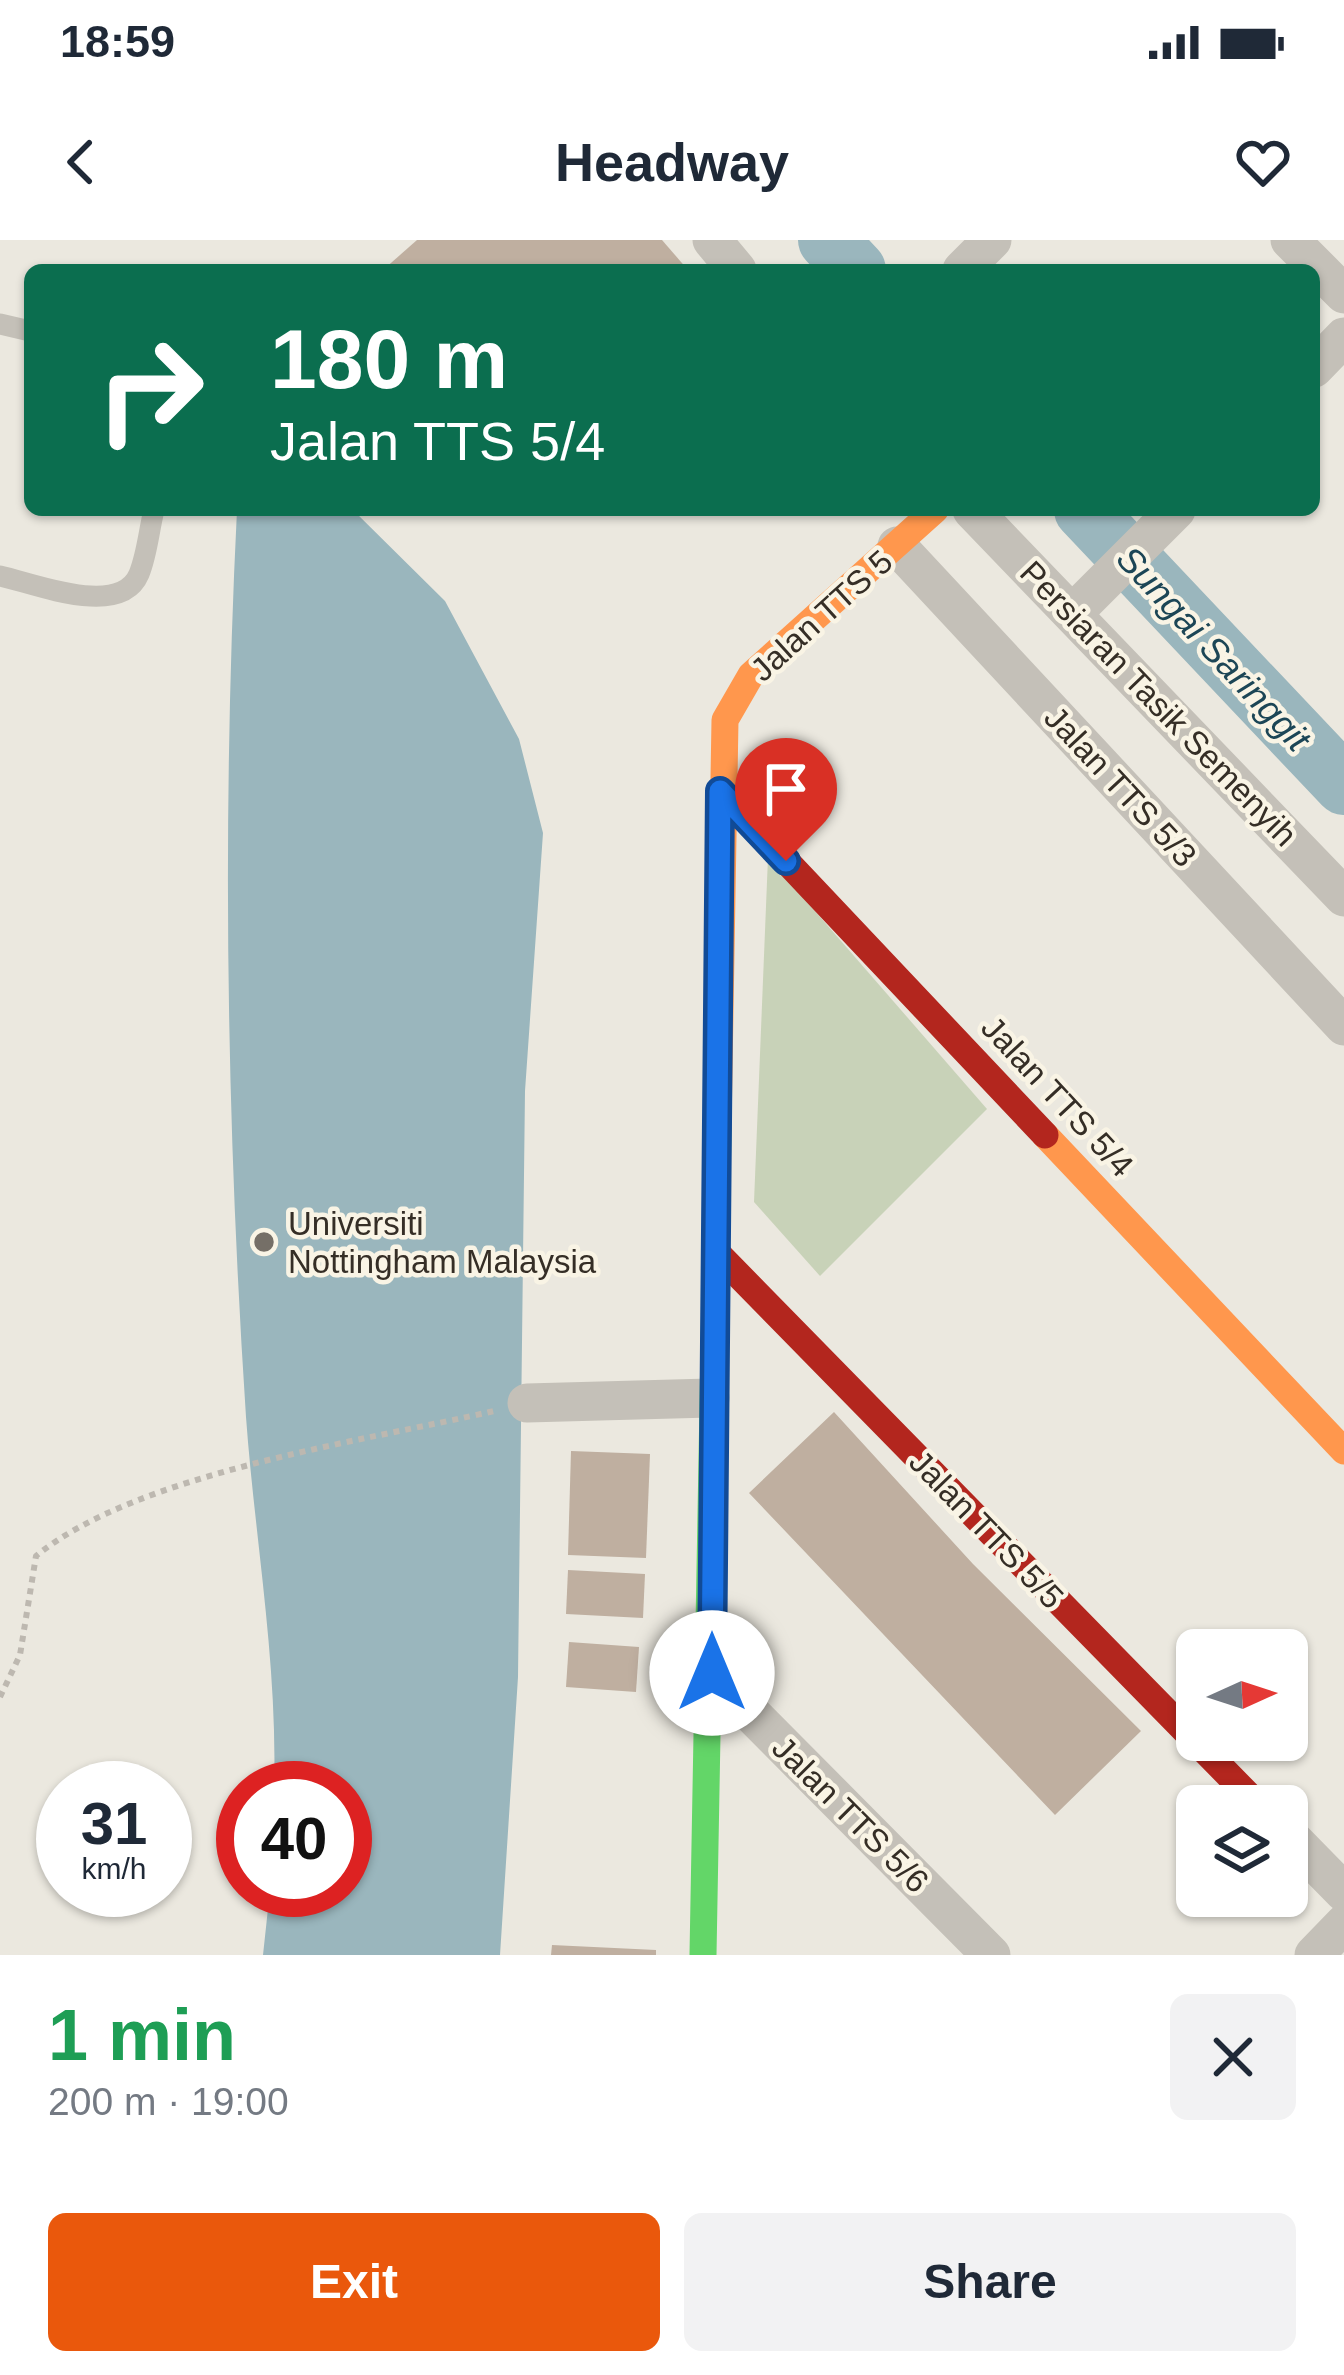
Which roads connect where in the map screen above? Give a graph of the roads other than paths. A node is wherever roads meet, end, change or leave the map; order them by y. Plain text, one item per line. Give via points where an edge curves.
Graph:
1 (712, 240) edge
2 (992, 240) edge
3 (1290, 240) edge
4 (731, 264) edge
5 (968, 264) edge
6 (1314, 264) edge
7 (1320, 270) edge
8 (1344, 294) edge
9 (1344, 337) edge
10 (1320, 362) edge
11 (153, 516) edge
12 (929, 516) edge
13 (979, 516) edge
14 (1165, 521) edge
15 (897, 546) junction
16 (0, 576) edge
17 (1074, 612) junction
18 (720, 791) junction
19 (1344, 898) edge
20 (1344, 1026) edge
21 (715, 1251) junction
22 (710, 1398) junction
23 (526, 1403) road end
24 (1344, 1451) edge
25 (712, 1673) junction
26 (1238, 1785) edge
27 (1308, 1855) edge
28 (1344, 1892) edge
29 (1344, 1924) edge
30 (703, 1955) edge
31 (991, 1955) edge
32 (1314, 1955) edge

1 - 4 street
2 - 5 street
3 - 6 street
7 - 8 street
9 - 10 street
11 - 16 lane via 139,576 118,595
12 - 15 street, Jalan TTS 5
13 - 17 street, Persiaran Tasik Semenyih
14 - 17 street
15 - 18 street, Jalan TTS 5 via 741,688 725,720
15 - 20 street, Jalan TTS 5/3
17 - 19 street, Persiaran Tasik Semenyih
18 - 21 street, Jalan TTS 5
18 - 24 street, Jalan TTS 5/4
21 - 22 street, Jalan TTS 5
21 - 26 street, Jalan TTS 5/5
22 - 23 street
22 - 25 street, Jalan TTS 5
25 - 30 street, Jalan TTS 5
25 - 31 street, Jalan TTS 5/6
27 - 28 street
29 - 32 street

